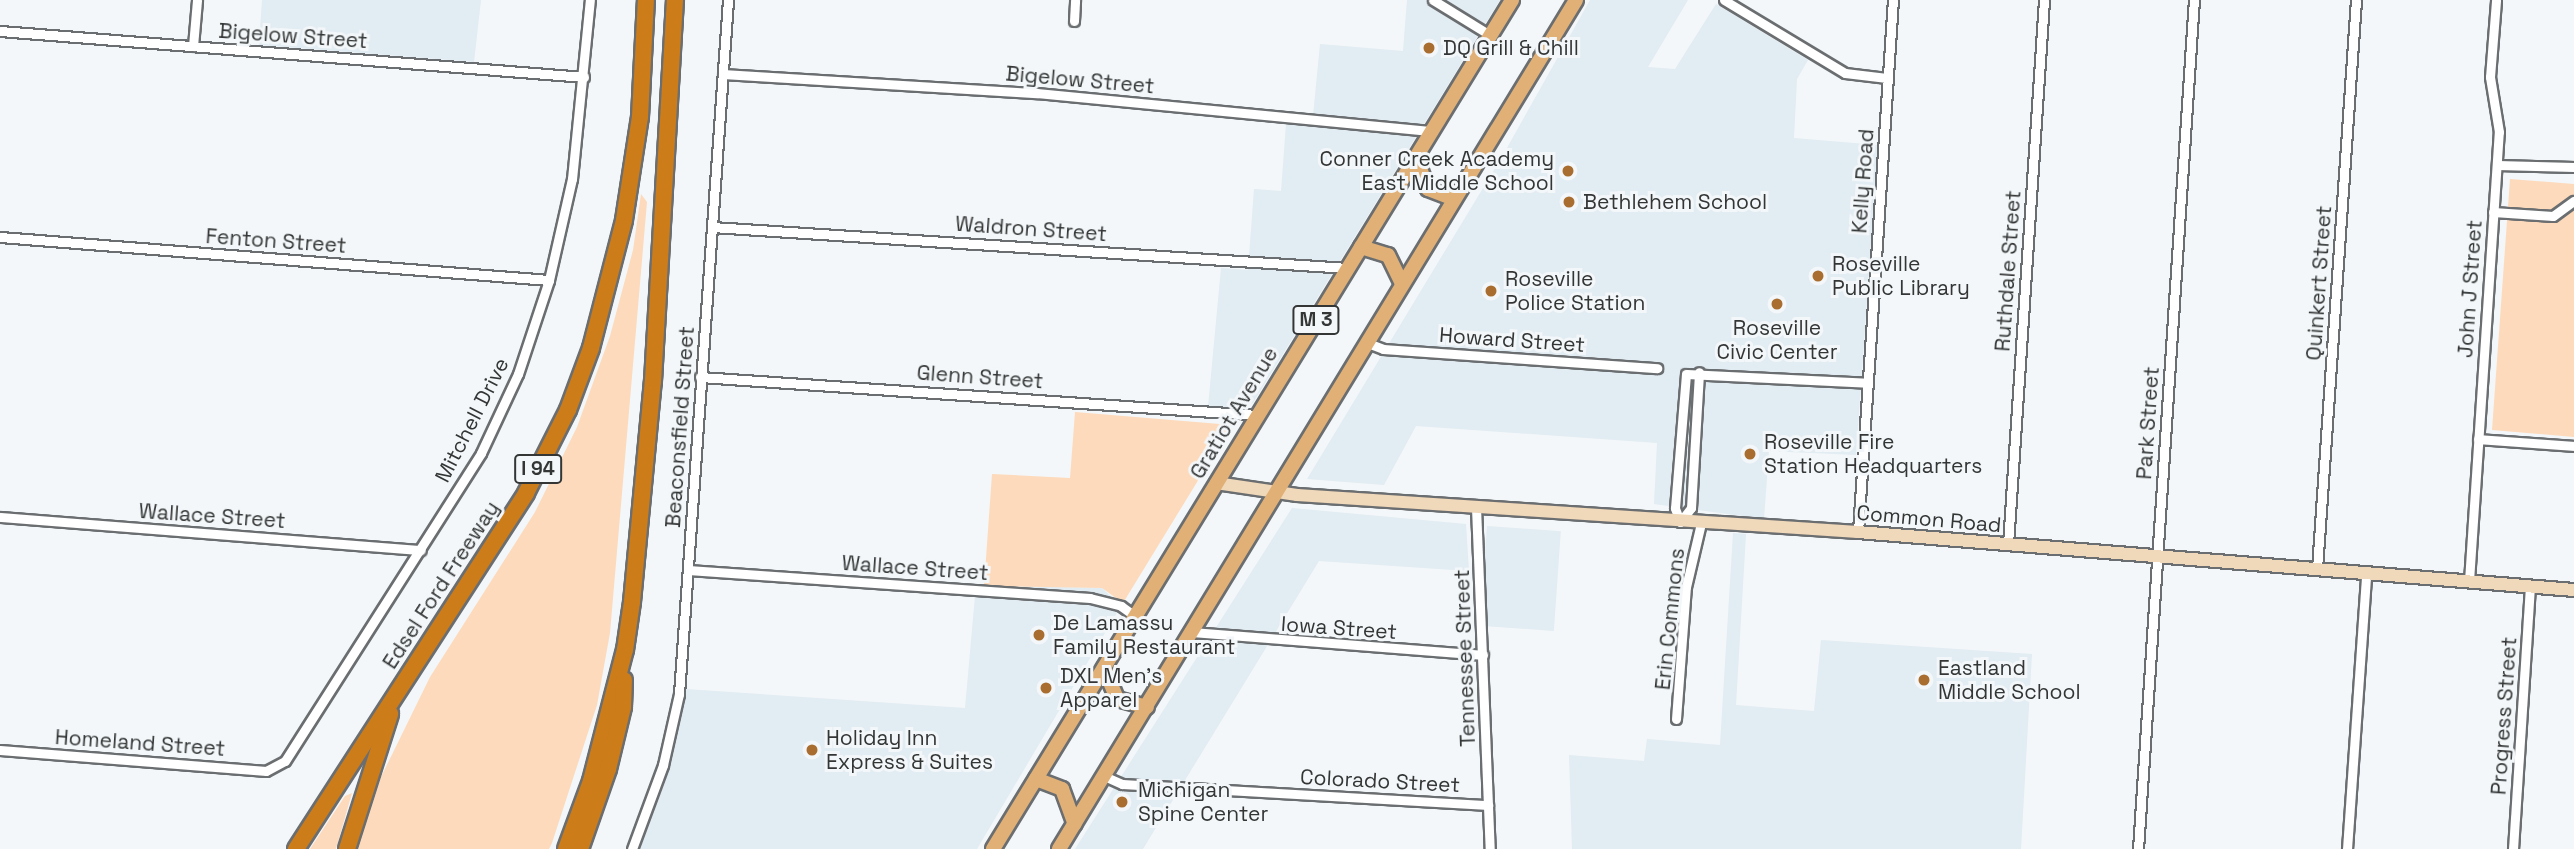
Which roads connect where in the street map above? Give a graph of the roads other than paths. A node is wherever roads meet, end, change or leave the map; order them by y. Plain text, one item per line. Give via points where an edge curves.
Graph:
1 (197, 0) edge
2 (590, 0) edge
3 (646, 0) edge
4 (677, 0) edge
5 (728, 0) edge
6 (1075, 0) edge
7 (1433, 0) edge
8 (1512, 0) edge
9 (1576, 0) edge
10 (1724, 0) edge
11 (1893, 0) edge
12 (2043, 0) edge
13 (2194, 0) edge
14 (2356, 0) edge
15 (2496, 0) edge
16 (1074, 21) dead end
17 (0, 31) edge
18 (1490, 34) junction
19 (193, 46) junction
20 (723, 74) junction
21 (584, 76) junction
22 (1888, 78) junction
23 (1433, 131) junction
24 (1416, 158) junction
25 (2497, 165) junction
26 (2574, 167) edge
27 (1454, 199) junction
28 (2574, 201) edge
29 (2493, 212) junction
30 (712, 227) junction
31 (0, 237) edge
32 (1361, 247) junction
33 (1348, 268) junction
34 (549, 280) junction
35 (1402, 284) junction
36 (1366, 342) junction
37 (1657, 368) dead end
38 (1699, 372) junction
39 (700, 377) junction
40 (1867, 383) junction
41 (1258, 415) junction
42 (2478, 439) junction
43 (2574, 446) edge
44 (1216, 483) junction
45 (1280, 491) junction
46 (1476, 507) junction
47 (0, 517) edge
48 (1680, 522) junction
49 (1701, 523) junction
50 (1858, 532) junction
51 (2008, 544) junction
52 (421, 550) junction
53 (2156, 556) junction
54 (2317, 569) junction
55 (688, 570) junction
56 (2366, 574) junction
57 (2469, 581) junction
58 (2530, 586) junction
59 (2574, 590) edge
60 (1136, 617) junction
61 (1194, 632) junction
62 (625, 650) junction
63 (1483, 655) junction
64 (1104, 668) junction
65 (397, 692) junction
66 (1147, 707) junction
67 (1676, 719) dead end
68 (0, 750) edge
69 (276, 768) joint
70 (1104, 776) junction
71 (1036, 779) junction
72 (1488, 805) junction
73 (1075, 824) junction
74 (296, 849) edge
75 (347, 849) edge
76 (566, 849) edge
77 (580, 849) edge
78 (632, 849) edge
79 (993, 849) edge
80 (1059, 849) edge
81 (1490, 849) edge
82 (2138, 849) edge
83 (2347, 849) edge
84 (2513, 849) edge

1 - 19 street
2 - 21 street, Mitchell Drive
3 - 65 highway, Edsel Ford Freeway / I 94 via 640,117 626,207 580,380 526,493
4 - 62 highway via 653,381
5 - 20 street, Beaconsfield Street
6 - 16 street
7 - 18 street
8 - 18 main road, Gratiot Avenue / M 3
9 - 27 main road, M 3
10 - 22 street via 1845,74
11 - 22 street, Kelly Road
12 - 51 street, Ruthdale Street
13 - 53 street, Park Street
14 - 54 street, Quinkert Street
15 - 25 street, John J Street via 2490,77 2498,123
17 - 19 street, Bigelow Street
18 - 23 main road, Gratiot Avenue / M 3
19 - 21 street, Bigelow Street
20 - 23 street, Bigelow Street via 1036,93
20 - 30 street, Beaconsfield Street
21 - 34 street, Mitchell Drive via 572,179
22 - 40 street, Kelly Road
23 - 24 main road, Gratiot Avenue / M 3
24 - 27 main road via 1428,189
24 - 32 main road, Gratiot Avenue / M 3
25 - 26 street
25 - 29 street, John J Street
27 - 35 main road, M 3
28 - 29 street via 2553,216
29 - 42 street, John J Street
30 - 33 street, Waldron Street
30 - 39 street, Beaconsfield Street
31 - 34 street, Fenton Street
32 - 33 main road, Gratiot Avenue / M 3
32 - 35 main road via 1388,255
33 - 41 main road, Gratiot Avenue / M 3
34 - 52 street, Mitchell Drive via 518,374 497,419
35 - 36 main road, M 3
36 - 37 street, Howard Street via 1383,349
36 - 45 main road, M 3
38 - 40 street
38 - 48 street via 1691,509
38 - 48 street via 1686,374 1683,382 1675,508
39 - 41 street, Glenn Street
39 - 55 street, Beaconsfield Street
40 - 50 street, Kelly Road
41 - 44 main road, Gratiot Avenue / M 3
42 - 43 street
42 - 57 street, John J Street
44 - 45 street, Common Road
44 - 60 main road, Gratiot Avenue / M 3
45 - 46 street, Common Road
45 - 61 main road, M 3
46 - 48 street, Common Road
46 - 63 street, Tennessee Street
47 - 52 street, Wallace Street
48 - 49 street, Common Road
49 - 50 street, Common Road
49 - 67 street, Erin Commons via 1686,587
50 - 51 street, Common Road
51 - 53 street, Common Road
52 - 69 street, Mitchell Drive
53 - 54 street, Common Road
53 - 82 street, Park Street
54 - 56 street, Common Road
55 - 60 street, Wallace Street via 1090,598 1121,606
55 - 78 street, Beaconsfield Street via 679,694 663,765
56 - 57 street, Common Road
56 - 83 street
57 - 58 street, Common Road
58 - 59 street, Common Road
58 - 84 street, Progress Street
60 - 64 main road, Gratiot Avenue / M 3
61 - 63 street, Iowa Street
61 - 66 main road, M 3
62 - 76 highway via 591,782
62 - 77 highway via 623,707
63 - 72 street, Tennessee Street
64 - 66 main road via 1117,699
64 - 71 main road, Gratiot Avenue / M 3
65 - 74 highway, Edsel Ford Freeway / I 94
65 - 75 highway
66 - 70 main road, M 3
68 - 69 street, Homeland Street
70 - 72 street, Colorado Street via 1122,783
70 - 73 main road, M 3
71 - 73 main road via 1062,789
71 - 79 main road, Gratiot Avenue / M 3
72 - 81 street, Tennessee Street
73 - 80 main road, M 3

